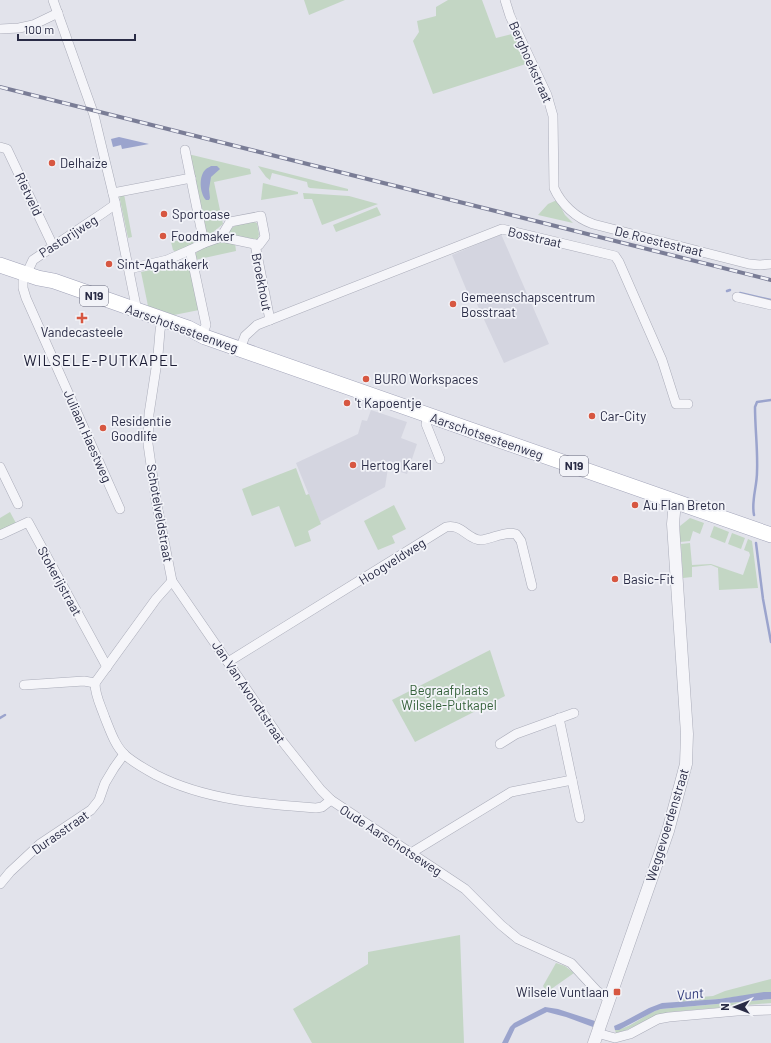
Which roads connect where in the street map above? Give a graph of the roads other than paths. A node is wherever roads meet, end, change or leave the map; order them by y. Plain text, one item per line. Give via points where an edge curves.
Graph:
1 (53, 0) edge
2 (505, 0) edge
3 (58, 13) junction
4 (0, 29) edge
5 (0, 147) edge
6 (185, 150) dead end
7 (191, 178) junction
8 (557, 195) joint
9 (114, 198) junction
10 (221, 237) junction
11 (204, 243) junction
12 (254, 244) junction
13 (53, 246) junction
14 (190, 250) junction
15 (771, 264) edge
16 (1, 268) edge
17 (129, 269) junction
18 (26, 274) junction
19 (737, 297) dead end
20 (771, 305) edge
21 (138, 311) junction
22 (162, 319) junction
23 (270, 320) junction
24 (202, 335) junction
25 (240, 349) junction
26 (688, 404) dead end
27 (428, 416) junction
28 (440, 459) dead end
29 (0, 467) edge
30 (675, 501) junction
31 (18, 504) dead end
32 (120, 509) dead end
33 (0, 536) edge
34 (771, 536) edge
35 (172, 581) junction
36 (532, 586) dead end
37 (228, 662) junction
38 (107, 667) junction
39 (95, 683) junction
40 (24, 685) dead end
41 (574, 713) dead end
42 (559, 718) junction
43 (500, 744) dead end
44 (124, 754) junction
45 (572, 780) junction
46 (331, 800) junction
47 (580, 818) dead end
48 (411, 853) junction
49 (0, 884) edge
50 (610, 999) junction
51 (771, 1010) edge
52 (598, 1032) edge

1 - 3 street
2 - 8 street, Berghoekstraat via 554,116 554,188
3 - 4 street via 33,25
3 - 9 street via 93,110
5 - 13 street, Rietveld via 8,149
6 - 7 street
7 - 9 street
7 - 11 street
8 - 15 street, De Roestestraat via 572,212 593,224 749,264
9 - 13 street, Pastorijweg via 113,206 107,211
9 - 17 street
10 - 11 street
10 - 12 street
10 - 12 street via 230,222 260,216 265,237 259,245
11 - 14 street
12 - 23 street, Broekhout
13 - 18 street, Pastorijweg via 33,260
14 - 17 street via 167,260
14 - 24 street via 206,325
16 - 18 main road, Aarschotsesteenweg / N19
17 - 21 street
18 - 21 main road, Aarschotsesteenweg / N19 via 54,281
18 - 32 street, Juliaan Haestweg via 23,281 26,298
19 - 20 street
21 - 22 main road, Aarschotsesteenweg / N19
22 - 24 main road, Aarschotsesteenweg / N19
22 - 35 street, Schotelveldstraat via 149,414 148,444
23 - 25 street, Bosstraat via 250,330
23 - 26 street, Bosstraat via 502,229 614,256 619,262 662,360 676,404
24 - 25 main road, Aarschotsesteenweg / N19
25 - 27 main road, Aarschotsesteenweg / N19
27 - 28 street via 426,424
27 - 30 main road, Aarschotsesteenweg / N19
29 - 31 street
30 - 34 main road, Aarschotsesteenweg / N19
30 - 50 street, Weggevoerdenstraat via 674,524 687,734 686,764 668,831
33 - 38 street, Stokerijstraat via 28,522
35 - 37 street, Jan Van Avondtstraat
35 - 38 street, Schotelveldstraat
36 - 37 street, Hoogveldweg via 521,541 516,534 481,540 456,527 446,527
37 - 46 street, Jan Van Avondtstraat via 282,741
38 - 39 street, Schotelveldstraat
39 - 40 street via 84,681
39 - 44 street, Oude Aarschotseweg via 95,692 109,728
41 - 42 street
42 - 43 street via 516,734
42 - 45 street
44 - 46 street, Oude Aarschotseweg via 147,770 197,792 254,803 316,808
44 - 49 street, Durasstraat via 91,810 40,844
45 - 47 street
45 - 48 street via 511,792
46 - 48 street, Oude Aarschotseweg
48 - 50 street, Oude Aarschotseweg via 464,889 518,939 572,963 597,991
50 - 52 street, Weggevoerdenstraat
51 - 52 street via 658,1019 630,1034 614,1038

